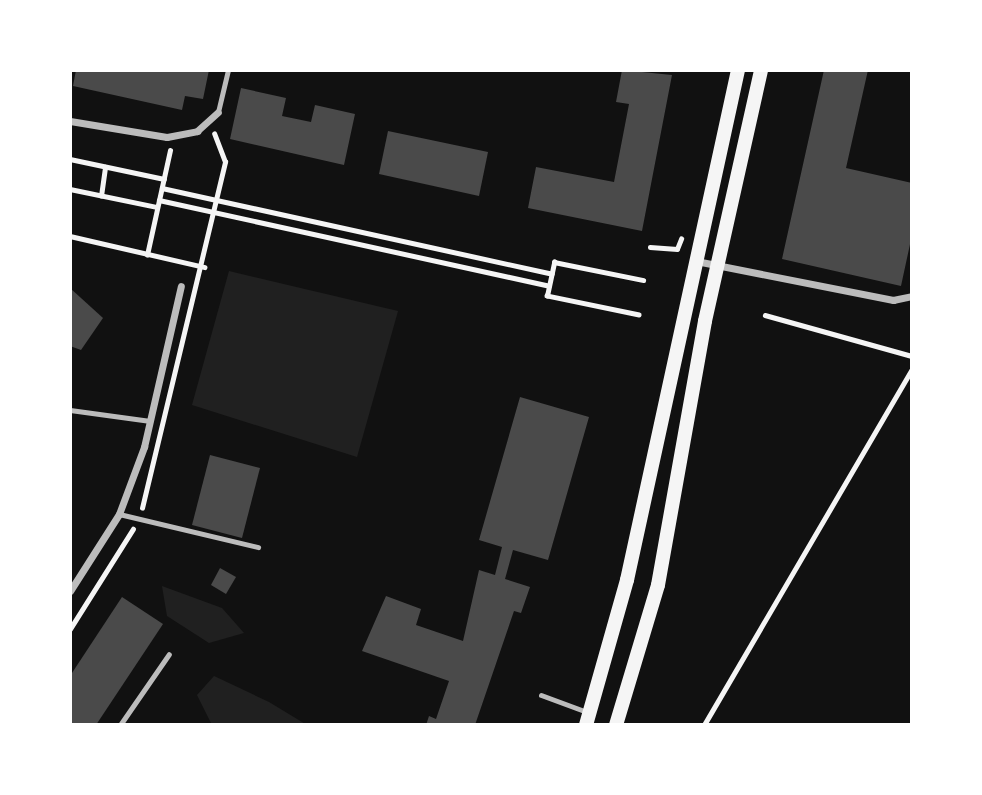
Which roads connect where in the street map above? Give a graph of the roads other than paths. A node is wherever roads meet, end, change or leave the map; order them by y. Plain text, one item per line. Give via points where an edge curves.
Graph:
1 (228, 70) edge
2 (738, 70) edge
3 (761, 70) edge
4 (218, 112) joint
5 (70, 121) edge
6 (696, 261) junction
7 (718, 265) junction
8 (181, 286) dead end
9 (912, 296) edge
10 (70, 410) edge
11 (150, 421) junction
12 (119, 513) junction
13 (258, 547) dead end
14 (70, 591) edge
15 (169, 654) dead end
16 (541, 695) dead end
17 (588, 719) edge
18 (120, 725) edge
19 (616, 725) edge

1 - 4 lane
2 - 6 main road
3 - 7 main road
4 - 5 street via 197,131 173,136
6 - 7 street
6 - 17 main road via 627,580
7 - 9 street via 893,300
7 - 19 main road via 657,584
8 - 11 street
10 - 11 lane
11 - 12 street
12 - 13 lane
12 - 14 street
15 - 18 lane
16 - 17 lane

